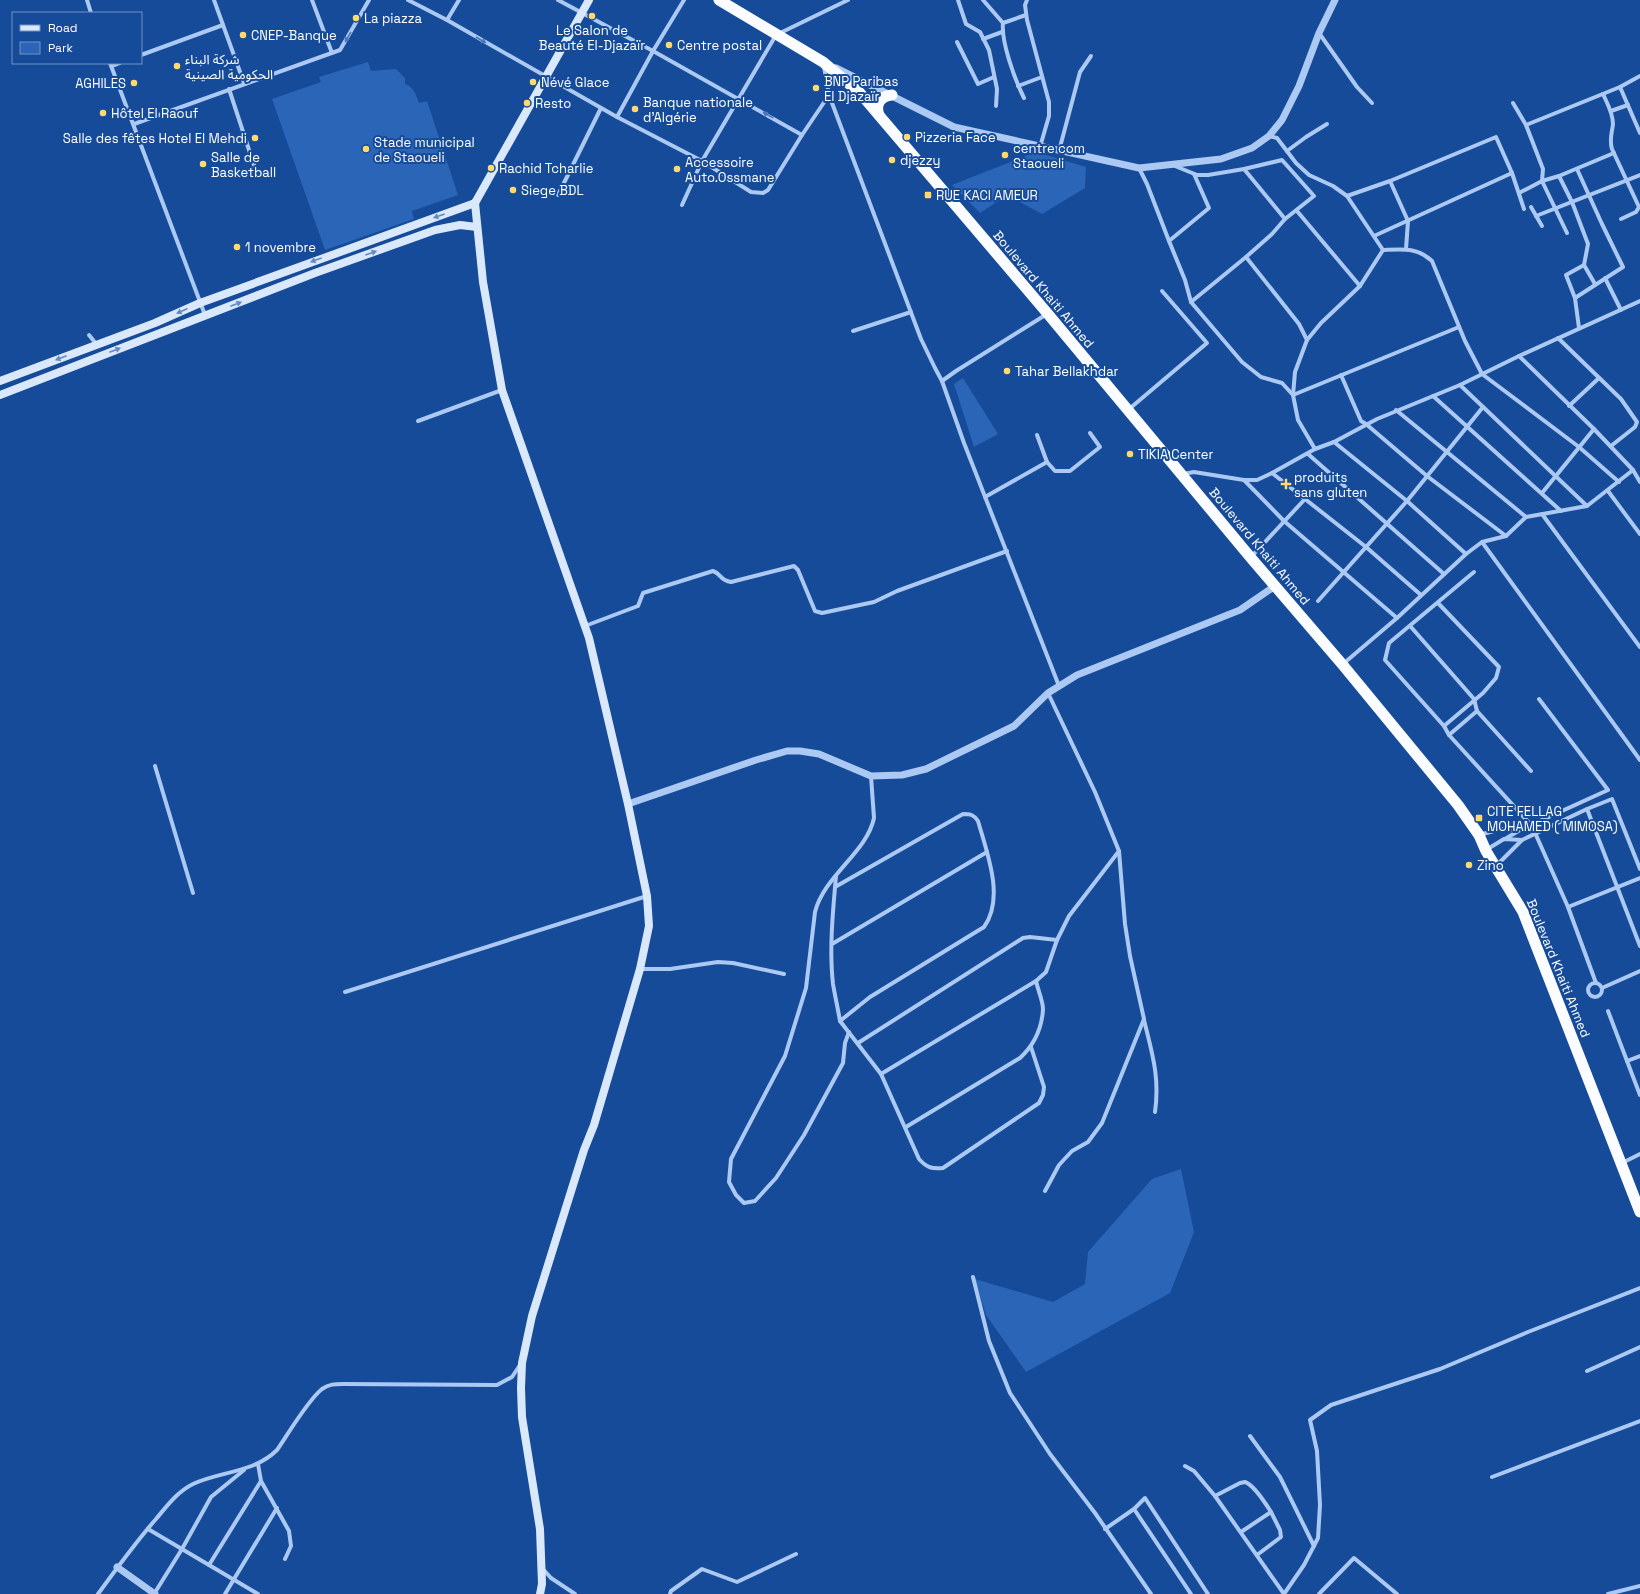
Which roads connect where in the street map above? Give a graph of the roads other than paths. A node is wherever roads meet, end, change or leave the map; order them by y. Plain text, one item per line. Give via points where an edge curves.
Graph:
1 (86, 0) edge
2 (214, 0) edge
3 (312, 0) edge
4 (369, 0) edge
5 (408, 0) edge
6 (459, 0) edge
7 (558, 0) edge
8 (589, 0) edge
9 (684, 0) edge
10 (719, 0) edge
11 (848, 0) edge
12 (958, 0) edge
13 (983, 0) edge
14 (1027, 0) edge
15 (1335, 0) edge
16 (91, 12) edge
17 (581, 13) junction
18 (1026, 15) junction
19 (447, 20) junction
20 (1002, 23) junction
21 (223, 25) junction
22 (1002, 32) junction
23 (1319, 32) junction
24 (776, 35) junction
25 (983, 39) junction
26 (957, 42) dead end
27 (653, 51) junction
28 (332, 53) junction
29 (142, 55) edge
30 (1092, 56) dead end
31 (823, 62) junction
32 (111, 65) edge
33 (1640, 76) edge
34 (546, 77) junction
35 (994, 77) junction
36 (1042, 77) junction
37 (244, 83) junction
38 (1018, 86) junction
39 (1620, 87) junction
40 (229, 89) junction
41 (1603, 94) junction
42 (829, 95) junction
43 (892, 95) junction
44 (737, 98) junction
45 (1024, 98) dead end
46 (1372, 103) dead end
47 (1513, 103) dead end
48 (1628, 105) junction
49 (996, 106) dead end
50 (601, 108) junction
51 (1611, 111) junction
52 (879, 115) junction
53 (617, 117) junction
54 (134, 124) junction
55 (1327, 124) dead end
56 (1526, 125) junction
57 (1640, 133) edge
58 (802, 135) junction
59 (1269, 136) junction
60 (1040, 147) junction
61 (1287, 150) junction
62 (1059, 152) junction
63 (1614, 153) junction
64 (702, 161) junction
65 (1175, 165) junction
66 (255, 168) dead end
67 (1139, 168) junction
68 (1244, 169) junction
69 (1577, 169) junction
70 (1194, 173) junction
71 (1512, 173) junction
72 (1640, 175) edge
73 (1559, 176) junction
74 (1627, 180) junction
75 (1390, 181) junction
76 (1542, 181) junction
77 (1519, 193) junction
78 (558, 195) dead end
79 (1589, 195) junction
80 (1347, 196) junction
81 (1572, 202) junction
82 (475, 203) junction
83 (682, 205) dead end
84 (1530, 206) dead end
85 (1556, 208) junction
86 (1524, 209) dead end
87 (1297, 211) junction
88 (1536, 216) junction
89 (1284, 219) junction
90 (1621, 219) dead end
91 (1408, 221) junction
92 (478, 226) junction
93 (1542, 226) dead end
94 (1567, 233) dead end
95 (1374, 236) junction
96 (1168, 241) junction
97 (1406, 249) junction
98 (1383, 250) junction
99 (1246, 257) junction
100 (1584, 265) junction
101 (1605, 278) junction
102 (1595, 284) junction
103 (1360, 286) junction
104 (1162, 290) dead end
105 (1575, 298) junction
106 (1640, 301) edge
107 (1191, 302) junction
108 (200, 303) junction
109 (1621, 310) junction
110 (911, 312) junction
111 (1048, 314) junction
112 (205, 316) junction
113 (1459, 327) junction
114 (1579, 328) junction
115 (853, 331) dead end
116 (89, 335) dead end
117 (1558, 338) junction
118 (1307, 340) junction
119 (97, 345) junction
120 (1519, 356) junction
121 (1482, 374) junction
122 (1341, 375) junction
123 (1599, 378) junction
124 (0, 381) edge
125 (942, 381) junction
126 (1460, 385) junction
127 (502, 390) junction
128 (0, 395) edge
129 (1293, 395) junction
130 (1433, 396) junction
131 (1569, 406) junction
132 (1483, 407) junction
133 (1396, 410) junction
134 (1127, 411) junction
135 (418, 422) dead end
136 (1366, 424) junction
137 (1468, 425) junction
138 (1594, 429) junction
139 (1090, 433) dead end
140 (1037, 435) dead end
141 (1334, 442) junction
142 (1611, 446) junction
143 (1579, 447) junction
144 (1315, 449) junction
145 (1447, 451) junction
146 (1308, 454) junction
147 (1047, 462) junction
148 (1633, 470) junction
149 (1272, 473) junction
150 (1182, 474) junction
151 (1427, 476) junction
152 (1556, 476) junction
153 (1244, 480) junction
154 (1619, 482) junction
155 (1640, 482) edge
156 (1608, 490) junction
157 (1542, 493) junction
158 (985, 497) junction
159 (1305, 499) junction
160 (1407, 501) junction
161 (1587, 506) junction
162 (1561, 511) junction
163 (1542, 514) junction
164 (1526, 517) junction
165 (1284, 522) junction
166 (1386, 524) junction
167 (1640, 534) edge
168 (1506, 536) junction
169 (1482, 542) junction
170 (1366, 547) junction
171 (1007, 551) junction
172 (1466, 554) junction
173 (1250, 558) junction
174 (1344, 571) junction
175 (1474, 572) dead end
176 (1444, 574) junction
177 (1275, 586) junction
178 (1420, 595) junction
179 (1318, 601) dead end
180 (1438, 603) junction
181 (1397, 618) junction
182 (585, 626) junction
183 (1411, 627) junction
184 (1640, 647) edge
185 (1342, 664) junction
186 (1059, 686) junction
187 (1048, 693) junction
188 (1474, 699) junction
189 (1539, 699) dead end
190 (1476, 711) junction
191 (1444, 726) junction
192 (1449, 735) junction
193 (1640, 760) edge
194 (155, 766) dead end
195 (1531, 771) dead end
196 (871, 776) junction
197 (628, 804) junction
198 (1586, 809) junction
199 (1532, 826) junction
200 (1520, 830) junction
201 (1535, 834) junction
202 (1479, 835) junction
203 (1504, 839) junction
204 (1522, 840) junction
205 (1119, 851) junction
206 (1486, 851) junction
207 (987, 852) junction
208 (1496, 866) junction
209 (1640, 869) edge
210 (836, 874) junction
211 (1640, 878) edge
212 (835, 887) junction
213 (1616, 887) junction
214 (193, 893) dead end
215 (647, 896) junction
216 (1568, 907) junction
217 (1057, 940) junction
218 (832, 944) junction
219 (1640, 946) edge
220 (640, 969) junction
221 (1640, 971) edge
222 (784, 974) dead end
223 (1036, 981) junction
224 (1596, 983) junction
225 (1602, 988) junction
226 (345, 992) dead end
227 (1608, 1011) dead end
228 (1144, 1019) junction
229 (840, 1021) junction
230 (849, 1032) junction
231 (858, 1043) junction
232 (1031, 1048) junction
233 (1640, 1056) edge
234 (1627, 1061) junction
235 (881, 1074) junction
236 (1640, 1095) edge
237 (1155, 1112) dead end
238 (906, 1126) junction
239 (1640, 1154) edge
240 (1622, 1163) junction
241 (1045, 1191) dead end
242 (1640, 1212) edge
243 (973, 1277) dead end
244 (1640, 1288) edge
245 (1640, 1347) edge
246 (522, 1363) junction
247 (1587, 1371) dead end
248 (1640, 1421) edge
249 (1250, 1436) dead end
250 (258, 1464) junction
251 (1185, 1466) dead end
252 (246, 1469) junction
253 (1492, 1478) dead end
254 (262, 1481) junction
255 (1215, 1496) junction
256 (277, 1508) junction
257 (1134, 1509) junction
258 (1271, 1512) junction
259 (148, 1529) junction
260 (1105, 1529) junction
261 (1241, 1532) junction
262 (1314, 1546) junction
263 (182, 1549) junction
264 (796, 1554) dead end
265 (1257, 1555) junction
266 (285, 1559) dead end
267 (209, 1564) junction
268 (117, 1568) junction
269 (542, 1568) junction
270 (234, 1579) junction
271 (1640, 1586) edge
272 (98, 1594) edge
273 (155, 1594) edge
274 (225, 1594) edge
275 (258, 1594) edge
276 (540, 1594) edge
277 (575, 1594) edge
278 (670, 1594) edge
279 (1152, 1594) edge
280 (1191, 1594) edge
281 (1208, 1594) edge
282 (1284, 1594) edge
283 (1319, 1594) edge
284 (1397, 1594) edge
285 (1608, 1594) edge

1 - 16 street
2 - 21 street
3 - 28 street
4 -> 28 street via 340,50
5 - 19 street
6 - 19 street
7 - 17 street
8 - 17 main road
9 - 27 street
10 - 24 highway, Boulevard Khaiti Ahmed
11 - 24 street
12 - 25 street via 966,24 980,32
13 - 20 street
14 - 18 street via 1024,5
15 - 23 street
17 - 27 street
17 - 34 main road
18 - 20 street
18 - 36 street
19 -> 34 street
20 - 22 street
21 - 29 street
21 - 37 street
22 - 25 street
22 - 38 street
23 - 46 street via 1357,87
23 - 59 street via 1299,86 1282,120
24 - 31 highway, Boulevard Khaiti Ahmed
24 - 44 street
25 - 35 street
26 - 35 street via 978,84
27 - 44 street
27 - 53 street
28 - 37 street
30 - 62 street via 1080,72
31 - 42 street
31 - 43 street
31 - 52 highway, Boulevard Khaiti Ahmed via 860,93
32 - 54 street
33 - 39 street
34 - 50 street
34 - 82 main road
35 - 49 street via 997,89
36 - 38 street
36 - 60 street via 1049,102 1049,116
37 - 40 street
38 - 45 street
39 - 41 street
39 - 48 street
40 - 54 street
40 - 66 street
41 - 51 street
41 - 56 street
42 - 58 street
42 - 110 street
43 - 52 highway via 884,96 879,101
43 - 60 street via 954,127
58 -> 44 street
44 - 64 street
47 - 56 street
48 - 51 street
48 - 57 street
50 - 53 street
50 - 78 street
51 - 63 street via 1613,124 1610,140
52 - 111 highway, Boulevard Khaiti Ahmed
53 - 64 street
54 - 108 street
55 - 61 street
56 - 76 street via 1543,169
58 - 64 street via 768,190 763,193 751,192
59 - 61 street via 1278,138
59 - 65 street via 1252,148 1221,159
60 - 62 street
61 - 80 street via 1309,175
62 - 67 street
63 - 69 street
63 - 74 street
64 - 83 street
65 - 67 street
65 - 70 street
67 - 96 street
68 - 70 street via 1208,175
68 - 87 street via 1282,160 1314,196
68 - 89 street
69 - 73 street
69 - 79 street
70 - 96 street via 1209,208
71 - 75 street via 1496,138
71 - 77 street
71 - 91 street
72 - 74 street
73 - 76 street
73 - 81 street
74 - 79 street
74 - 90 street via 1639,207 1636,212
75 - 80 street
75 - 91 street
76 - 77 street
76 - 85 street
77 - 86 street
79 - 81 street
79 - 101 street via 1623,267
80 - 95 street
81 - 85 street
81 - 100 street via 1588,244
82 - 92 main road
82 -> 108 main road
84 - 88 street
85 - 88 street
85 - 94 street
87 - 89 street
87 - 103 street
88 - 93 street
89 - 99 street via 1272,234
91 - 95 street
91 - 97 street
112 -> 92 main road via 435,230 460,225
92 - 127 main road via 483,282
95 - 98 street
96 - 107 street via 1185,280
97 - 98 street
97 - 113 street via 1425,254 1432,261
98 - 103 street
99 - 107 street
99 - 118 street via 1299,324
100 - 102 street
100 - 105 street via 1566,275
101 - 102 street
101 - 109 street
102 - 105 street
103 - 118 street
104 - 134 street via 1207,343
105 - 114 street
106 - 109 street
107 - 129 street via 1242,362 1261,377 1282,383
108 - 112 street
108 -> 119 main road
109 - 114 street
110 - 115 street
110 - 125 street
111 - 125 street
111 - 134 highway, Boulevard Khaiti Ahmed
128 -> 112 main road
113 - 121 street
113 - 122 street
114 - 117 street
116 - 119 street
117 - 120 street
117 - 123 street
118 - 129 street via 1294,372
119 -> 124 main road
120 - 121 street
120 - 131 street
121 - 126 street
121 - 143 street
122 - 129 street
122 - 136 street via 1361,421
123 - 131 street
123 - 142 street via 1621,399 1637,422
125 - 158 street
126 - 130 street
126 - 132 street
127 - 135 street
127 - 182 main road
129 - 144 street via 1298,420
130 - 133 street
130 - 137 street
131 - 138 street
132 - 137 street
132 - 152 street
133 - 136 street
133 - 145 street
134 - 150 highway, Boulevard Khaiti Ahmed
136 - 141 street
136 - 151 street
137 - 145 street
137 - 157 street
138 - 142 street
138 - 143 street
139 - 147 street via 1100,447 1070,471 1056,471
140 - 147 street
141 - 144 street
141 - 160 street
142 - 148 street
143 - 152 street
143 - 154 street
144 - 146 street
145 - 151 street
145 - 164 street
146 - 149 street
146 - 166 street
147 - 158 street
148 - 154 street
148 - 155 street
149 - 153 street via 1257,480
149 - 159 street
150 - 153 street via 1194,472
150 - 173 highway, Boulevard Khaiti Ahmed
151 - 160 street
151 - 168 street
152 - 157 street
152 - 161 street
153 - 165 street
154 - 156 street
156 - 161 street
156 - 167 street
157 - 162 street
158 - 171 street
159 - 165 street
159 - 170 street
160 - 166 street
160 - 172 street
161 - 162 street
162 - 163 street
163 - 164 street
163 - 184 street
164 - 168 street
165 - 173 street
165 - 174 street
166 - 170 street
166 - 176 street
168 - 169 street
169 - 172 street
169 - 193 street
170 - 174 street
170 - 178 street
171 - 182 street via 897,591 874,602 822,613 815,611 794,566 731,582 721,579 717,572 713,571 643,593 638,606
171 - 186 street
172 - 176 street
173 - 177 highway, Boulevard Khaiti Ahmed
174 - 179 street
174 - 181 street
175 - 180 street
176 - 178 street
177 - 185 highway, Boulevard Khaiti Ahmed
177 - 186 street via 1240,610 1077,675
178 - 181 street
180 - 183 street
180 - 188 street via 1499,667 1496,678
181 - 185 street
182 - 197 main road
183 - 188 street
183 - 191 street via 1390,643 1385,660
185 - 202 highway, Boulevard Khaiti Ahmed
186 - 187 street
187 - 196 street via 1014,726 926,769 902,775
187 - 205 street via 1095,792
188 - 190 street
188 - 191 street
189 - 199 street via 1608,790
190 - 192 street
190 - 195 street
191 - 192 street
192 - 199 street
194 - 214 street
196 - 197 street via 819,754 787,751
196 - 210 street via 874,818 865,838
197 - 215 main road
198 - 201 street
198 - 209 street via 1612,799
198 - 213 street
199 - 200 street
199 - 201 street
200 - 202 street via 1501,829
200 - 203 street
201 - 204 street
201 - 216 street
202 - 206 highway, Boulevard Khaiti Ahmed
203 - 204 street
203 - 206 street
204 - 208 street
205 - 217 street via 1069,916
205 - 228 street via 1129,950
206 - 208 highway, Boulevard Khaiti Ahmed
207 - 212 street via 976,817 963,814
207 - 218 street
207 - 229 street via 995,893 990,919 984,927 870,997
208 - 240 highway, Boulevard Khaiti Ahmed via 1523,912
210 - 212 street
210 - 230 street via 817,902 806,988 785,1056 731,1160 729,1182 744,1203 755,1201 776,1178 804,1135 843,1063
211 - 213 street
212 - 218 street
213 - 216 street
213 - 219 street
215 - 220 main road via 649,926
215 - 226 street
216 - 224 street
217 - 223 street via 1046,972
217 - 231 street via 1023,938
218 - 229 street via 833,984
220 - 222 street via 670,970 718,962
220 - 246 main road via 594,1126 584,1150 532,1316
221 - 225 street
223 - 232 street via 1043,1008 1038,1032
223 - 235 street
224 - 225 street
224 - 225 street via 1589,987 1588,992 1591,995 1598,996
227 - 234 street
228 - 237 street via 1156,1067
228 - 241 street via 1102,1123 1088,1142 1072,1151 1059,1165
229 - 230 street
230 - 231 street
231 - 235 street
232 - 238 street via 1020,1058
232 - 238 street via 1044,1087 1039,1103 943,1168 932,1169 925,1166 919,1159
233 - 234 street
234 - 236 street
235 - 238 street
239 - 240 street
240 - 242 highway, Boulevard Khaiti Ahmed
243 - 260 street via 989,1341 1010,1393 1050,1454
244 - 262 street via 1440,1369 1332,1405 1310,1420 1318,1451 1320,1505 1318,1538
245 - 247 street
246 - 250 street via 512,1377 497,1385 333,1384 315,1396 277,1450
246 - 269 main road via 522,1417 540,1529
248 - 253 street
249 - 262 street via 1280,1478
250 - 252 street
250 - 254 street
251 - 255 street via 1194,1471
252 - 259 street via 194,1484 181,1491
252 - 263 street via 211,1497
254 - 256 street
254 - 267 street
255 - 258 street via 1240,1483 1248,1483
255 - 261 street
256 - 266 street via 289,1531 291,1546
256 - 270 street
257 - 260 street
257 - 280 street
257 - 281 street via 1145,1498
258 - 261 street
258 - 265 street via 1281,1537
259 - 263 street
259 - 268 street
260 - 279 street
261 - 265 street
262 - 282 street
263 - 267 street
263 - 273 street
264 - 278 street via 737,1582 702,1569
265 - 282 street
267 - 270 street
268 - 272 street
268 - 273 street
269 - 276 main road
269 - 277 street via 551,1578
270 - 274 street
270 - 275 street
271 - 285 street
283 - 284 street via 1354,1558

